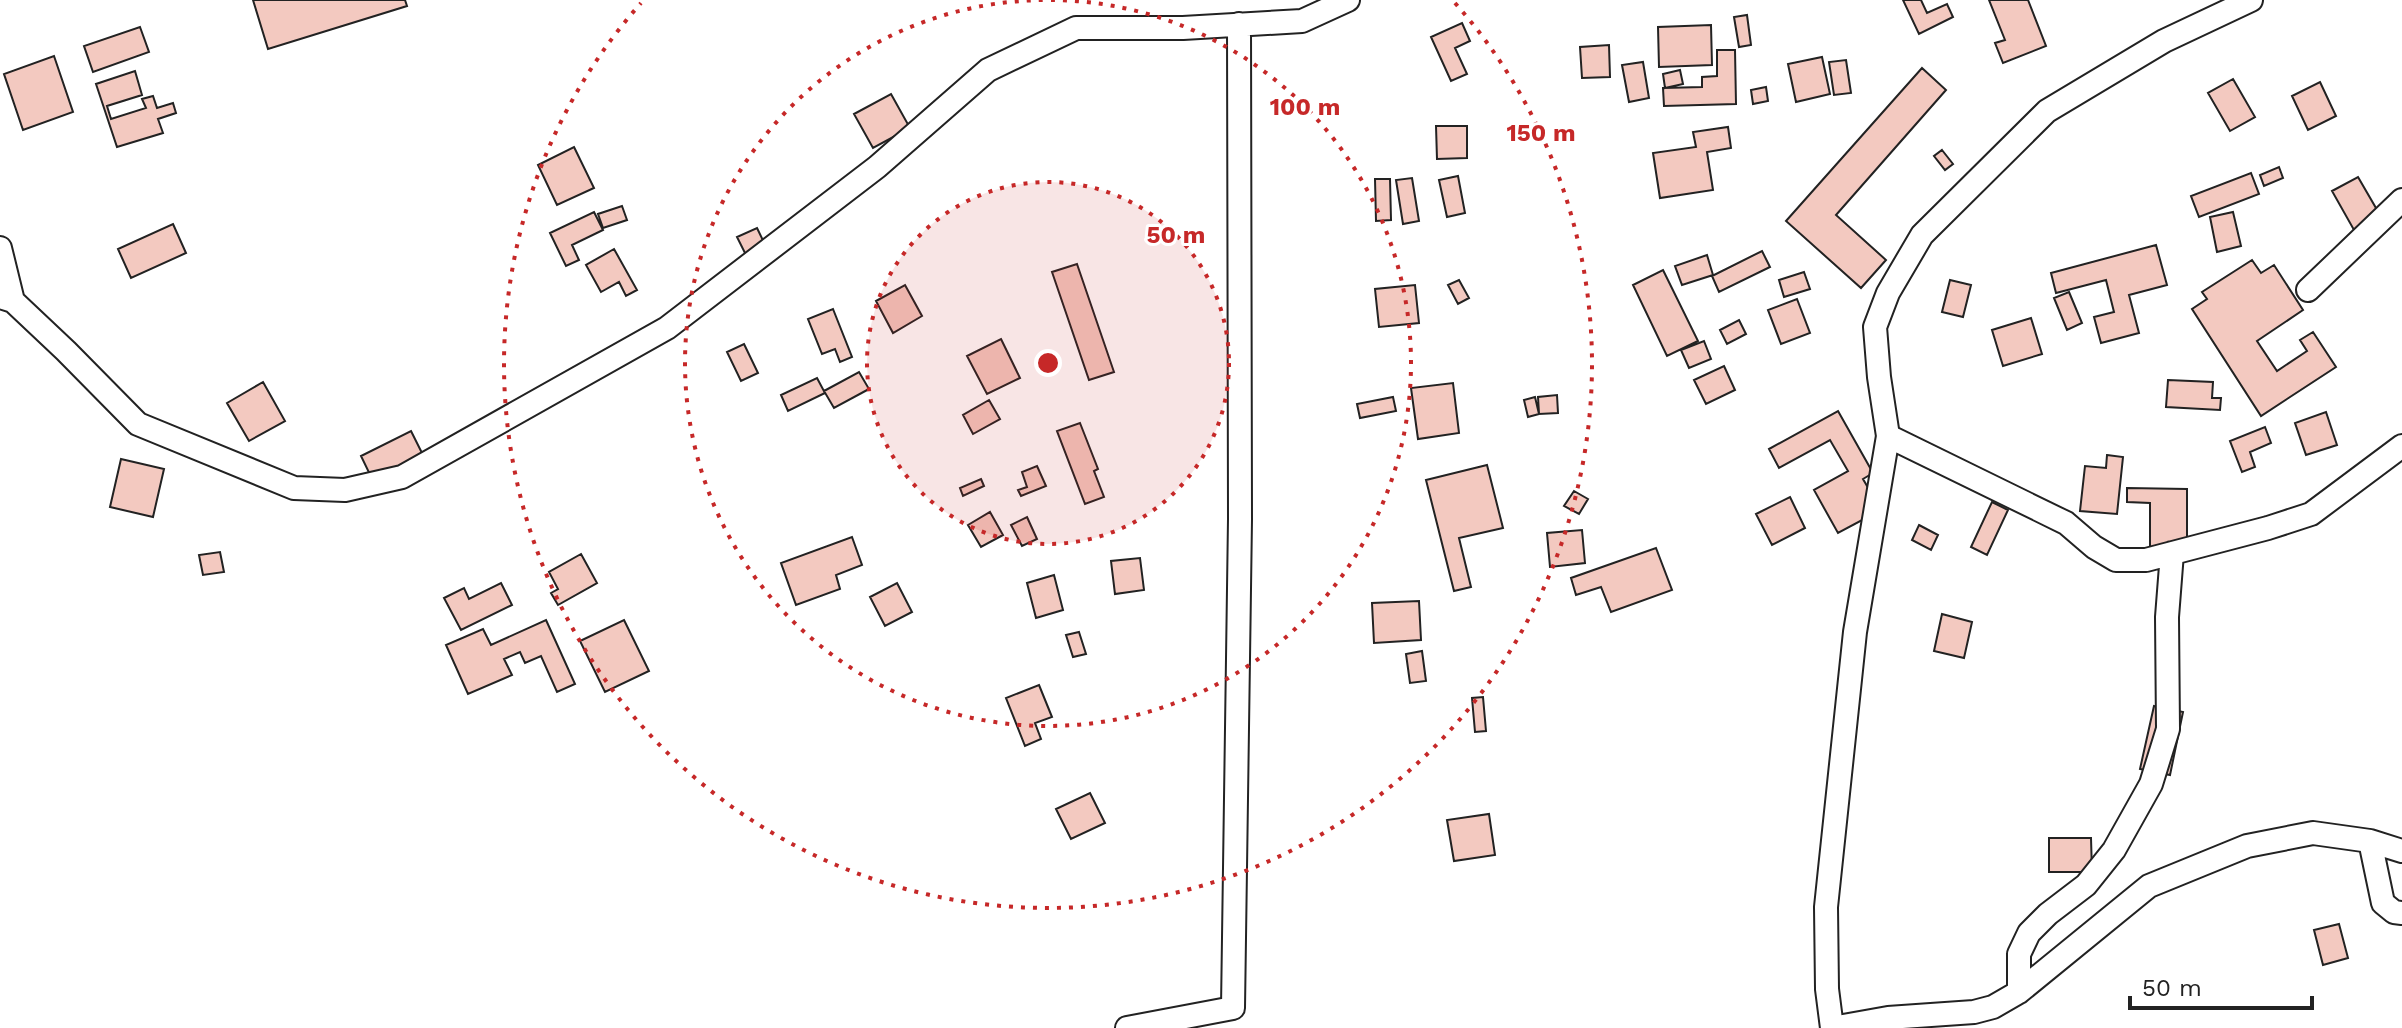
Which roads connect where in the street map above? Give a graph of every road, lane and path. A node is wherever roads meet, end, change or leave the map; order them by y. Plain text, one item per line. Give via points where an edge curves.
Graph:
1 (1348, 0) edge
2 (2251, 0) edge
3 (1239, 24) junction
4 (2402, 200) edge
5 (0, 248) edge
6 (2308, 290) dead end
7 (7, 299) edge
8 (1888, 436) junction
9 (2402, 446) edge
10 (2172, 553) junction
11 (2370, 841) junction
12 (2402, 851) edge
13 (2402, 913) edge
14 (2019, 992) junction
15 (1234, 1018) edge
16 (1127, 1028) edge
17 (1832, 1028) edge

1 - 3 street via 1302,21
2 - 8 street via 2164,41 2047,111 1922,235 1875,327
3 - 7 street via 1076,28 988,70 877,167 667,328 402,477 359,487 294,488 138,424
3 - 15 street
4 - 6 street
5 - 7 street
8 - 10 street via 2066,523 2116,560
8 - 17 street via 1855,632 1826,907
9 - 10 street via 2311,514
10 - 14 street via 2168,729 2151,784 2114,850 2086,885 2029,933 2019,954
11 - 12 street
11 - 13 street via 2383,903
11 - 14 street via 2313,833 2247,846 2149,886
14 - 17 street via 1974,1012
15 - 16 street

